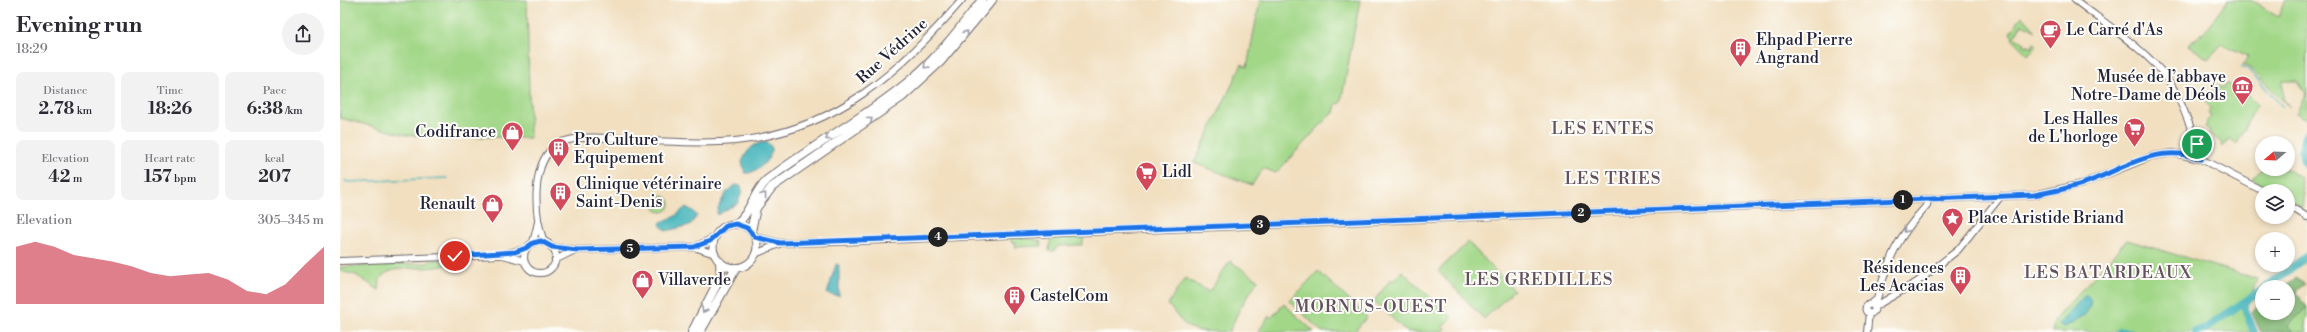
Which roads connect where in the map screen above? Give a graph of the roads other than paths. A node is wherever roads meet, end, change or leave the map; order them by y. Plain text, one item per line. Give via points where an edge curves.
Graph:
1 (962, 0) edge
2 (982, 0) edge
3 (992, 0) edge
4 (2076, 0) edge
5 (2201, 159) junction
6 (2255, 187) edge
7 (2001, 196) junction
8 (1928, 199) junction
9 (2295, 210) edge
10 (539, 216) junction
11 (2304, 216) edge
12 (736, 224) junction
13 (753, 234) junction
14 (715, 237) junction
15 (544, 242) junction
16 (533, 243) junction
17 (780, 243) junction
18 (552, 247) junction
19 (694, 247) junction
20 (526, 248) junction
21 (577, 250) junction
22 (715, 254) junction
23 (755, 254) junction
24 (499, 255) junction
25 (555, 260) junction
26 (340, 261) edge
27 (524, 261) junction
28 (720, 262) junction
29 (736, 268) junction
30 (1873, 305) junction
31 (692, 332) edge
32 (700, 332) edge
33 (1867, 332) edge

1 - 10 main road, Rue Védrine via 927,39 887,77 850,104 807,125 735,141 706,143 581,138 560,143 547,154 540,165
2 -> 12 highway via 915,76 878,105 767,180 756,192 744,217
13 -> 3 highway via 756,208 772,187 902,97 941,61
4 - 5 main road via 2162,72 2177,96
5 - 6 main road
5 - 7 main road via 2178,153 2158,154 2082,184 2034,195
7 - 8 main road
7 - 30 main road via 1958,250 1905,290
8 - 17 main road
8 -> 30 main road via 1927,205 1889,258
9 - 11 main road
10 - 15 main road, Rue Védrine
10 - 16 main road, Rue Védrine
12 - 13 main road
12 - 14 main road via 726,226
13 - 17 main road
13 - 23 main road
14 - 19 main road via 705,244
14 - 22 main road
15 - 16 main road
15 - 18 main road
16 - 20 main road
17 - 23 main road
18 - 21 main road
18 - 25 main road
19 - 21 main road
19 - 22 main road
20 - 24 main road
20 - 27 main road
21 - 25 main road
22 - 28 main road
23 - 29 main road via 747,264
24 - 26 main road
24 - 27 main road
25 - 27 main road via 544,272 531,270
28 - 29 main road
28 -> 31 highway via 721,276
29 - 32 highway
30 - 33 main road via 1866,308 1869,313

